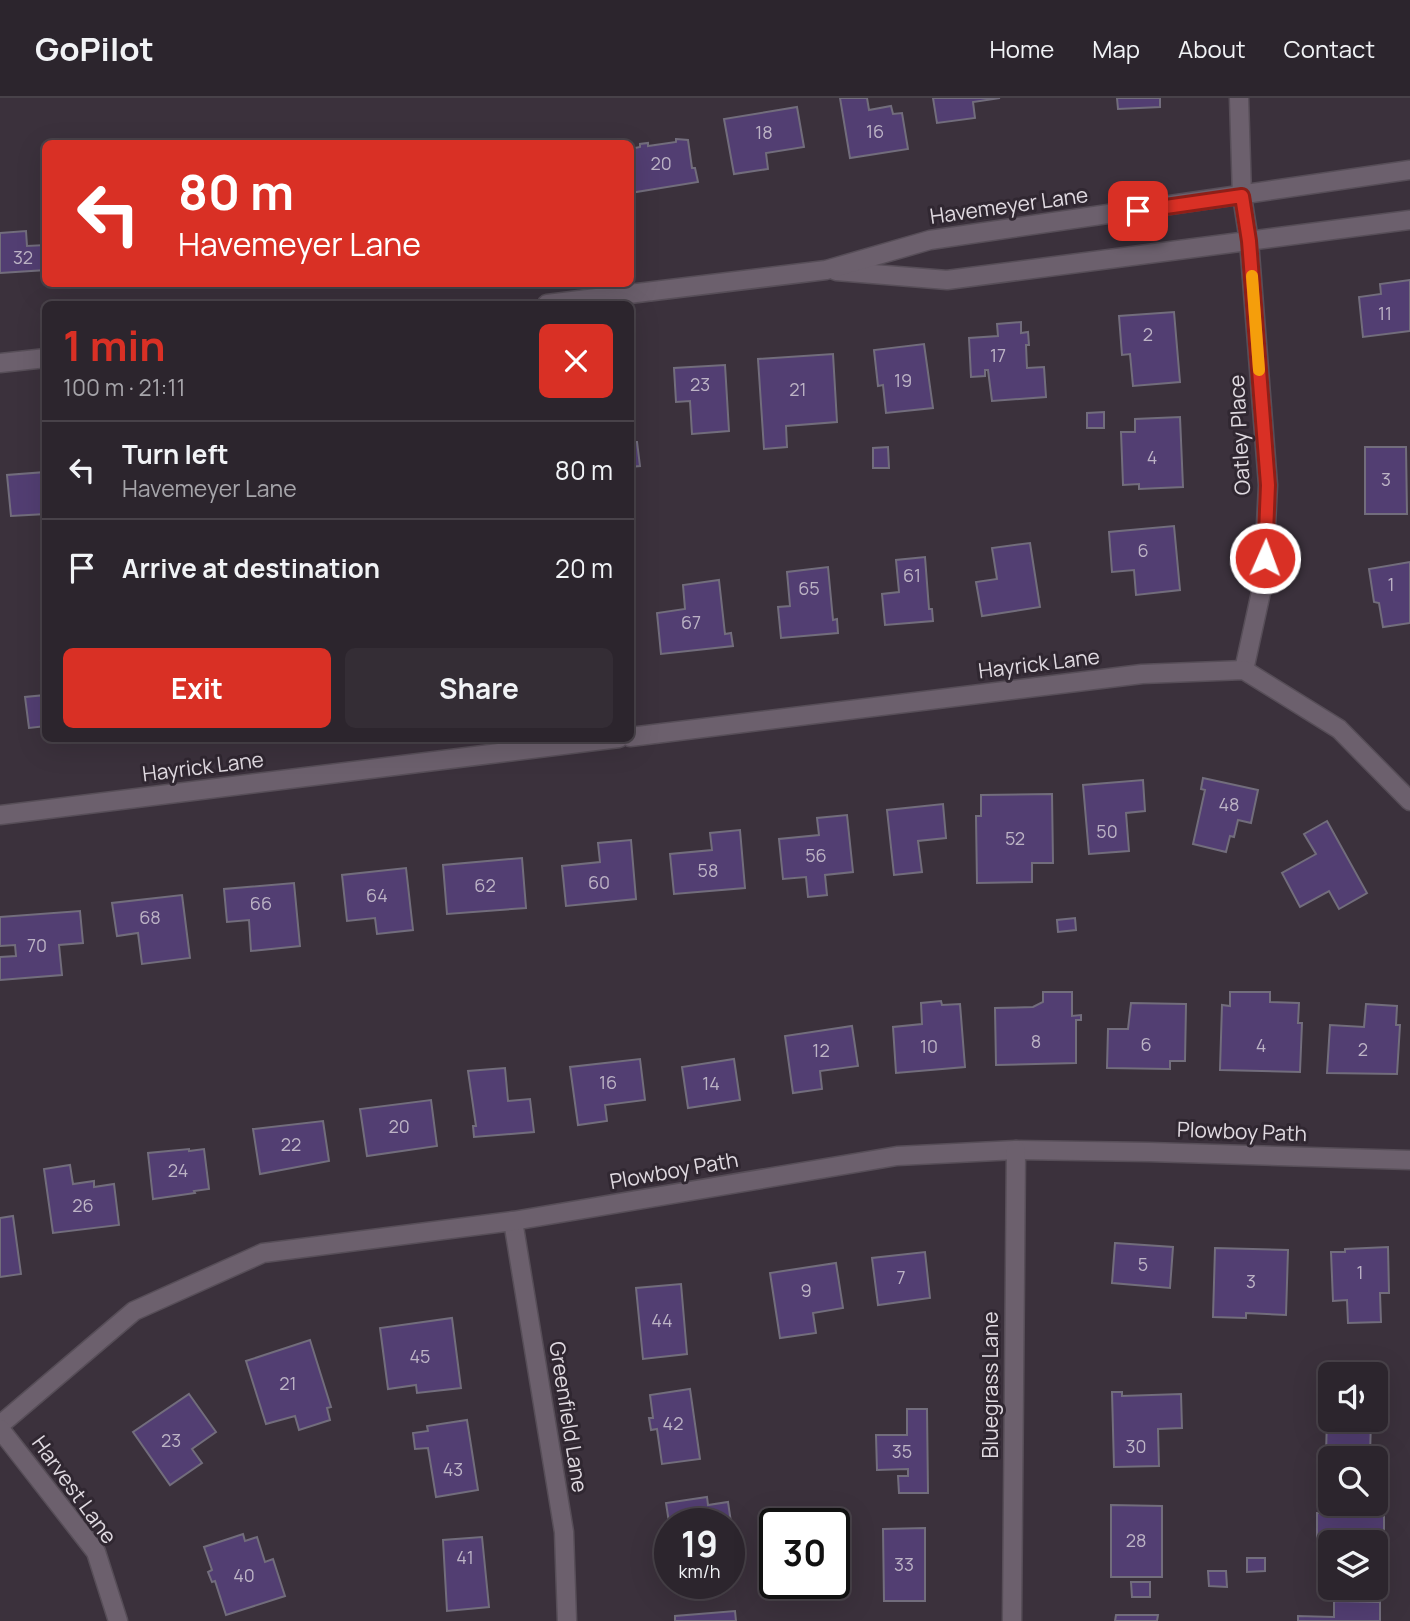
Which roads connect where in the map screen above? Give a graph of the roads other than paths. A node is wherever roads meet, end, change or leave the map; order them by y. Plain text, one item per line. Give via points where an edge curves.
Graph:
1 (1239, 98) edge
2 (1410, 170) edge
3 (1242, 196) junction
4 (1410, 220) edge
5 (1249, 241) junction
6 (826, 271) junction
7 (572, 301) edge
8 (42, 358) edge
9 (0, 362) edge
10 (1244, 670) junction
11 (634, 737) edge
12 (587, 742) edge
13 (1410, 801) edge
14 (0, 815) edge
15 (1016, 1150) junction
16 (1410, 1160) edge
17 (513, 1221) junction
18 (0, 1427) edge
19 (118, 1621) edge
20 (567, 1621) edge
21 (1012, 1621) edge

1 - 3 street, Oatley Place
2 - 3 street, Havemeyer Lane
3 - 5 street, Oatley Place
3 - 6 street, Havemeyer Lane via 930,240
4 - 5 street, Havemeyer Lane
5 - 6 street, Havemeyer Lane via 947,280
5 - 10 street, Oatley Place via 1268,485 1264,583
6 - 7 street, Havemeyer Lane
8 - 9 street
10 - 11 street, Hayrick Lane via 1142,674
10 - 13 street via 1339,729
12 - 14 street, Hayrick Lane
15 - 16 street, Plowboy Path
15 - 17 street, Plowboy Path via 897,1157
15 - 21 street, Bluegrass Lane
17 - 18 street, Plowboy Path via 263,1253 134,1311
17 - 20 street, Greenfield Lane via 564,1532
18 - 19 street, Harvest Lane via 96,1552

